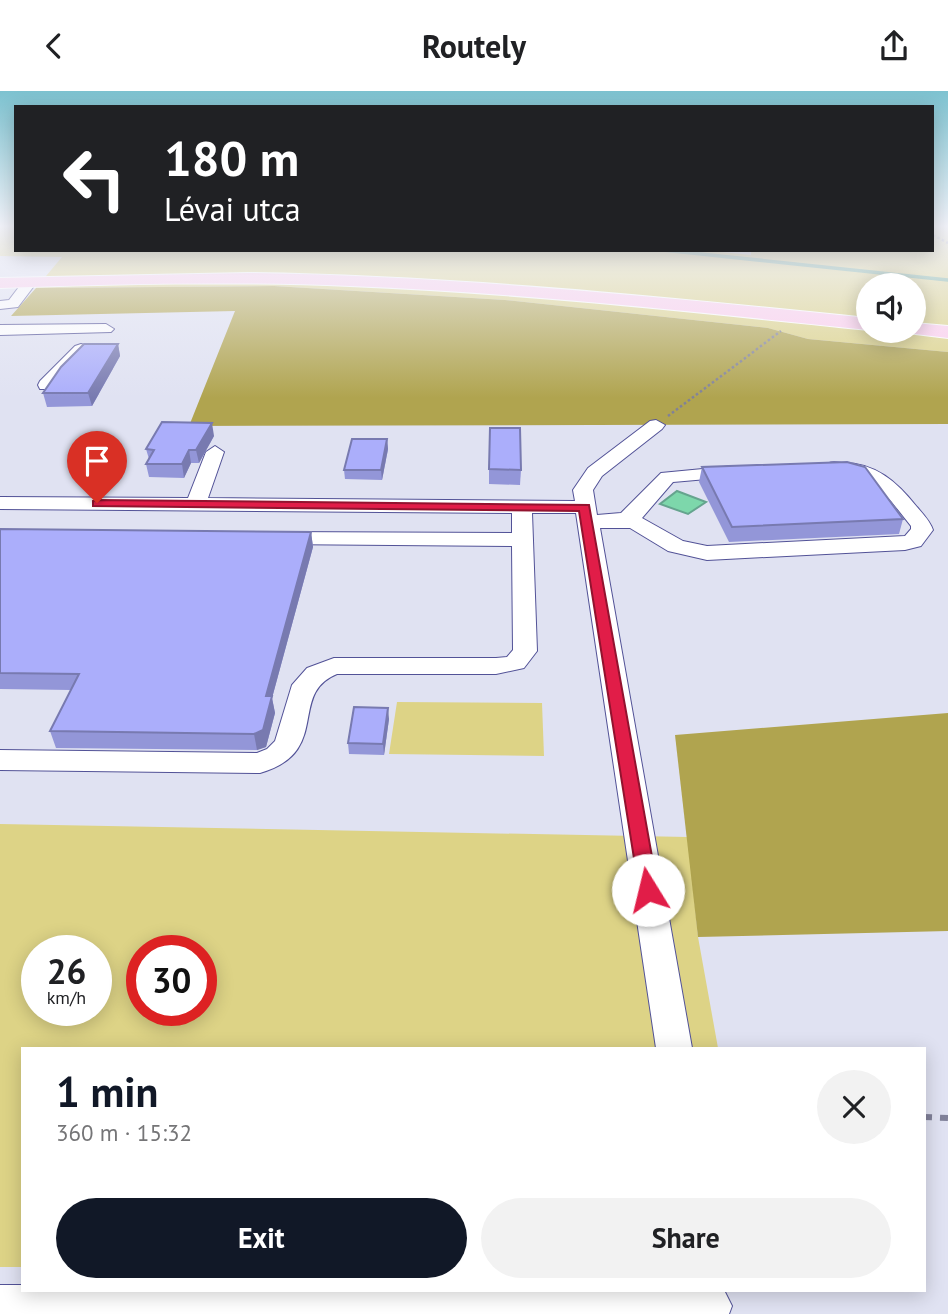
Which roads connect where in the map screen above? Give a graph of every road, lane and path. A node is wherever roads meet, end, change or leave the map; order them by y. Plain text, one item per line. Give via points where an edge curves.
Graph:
1 (28, 284) edge
2 (415, 284) edge
3 (7, 305) edge
4 (788, 316) junction
5 (0, 322) edge
6 (856, 323) edge
7 (102, 329) joint
8 (0, 330) edge
9 (926, 330) edge
10 (948, 332) edge
11 (46, 385) edge
12 (656, 425) joint
13 (215, 452) dead end
14 (816, 469) edge
15 (761, 471) edge
16 (0, 503) edge
17 (196, 504) junction
18 (522, 507) junction
19 (586, 514) junction
20 (620, 521) junction
21 (247, 537) edge
22 (522, 540) junction
23 (0, 760) edge
24 (674, 1047) edge
25 (926, 1117) edge
26 (948, 1118) edge
27 (709, 1303) edge
28 (0, 1307) edge

1 - 3 street
2 - 4 main road
3 - 5 street
4 - 6 main road
4 - 12 path via 780,331
7 - 8 street
7 - 11 lane
9 - 10 main road
12 - 19 street via 595,472 583,490
13 - 17 street
14 - 20 street via 854,469 882,479 921,525 918,536 905,544 707,553 676,546 641,525
15 - 20 street via 668,477 638,512
16 - 17 street
17 - 18 street
18 - 19 street
18 - 22 street
19 - 20 street
19 - 24 street
21 - 22 street
22 - 23 street via 525,651 515,663 321,668 305,680 288,746 273,760 260,763
25 - 26 path
27 - 28 street

